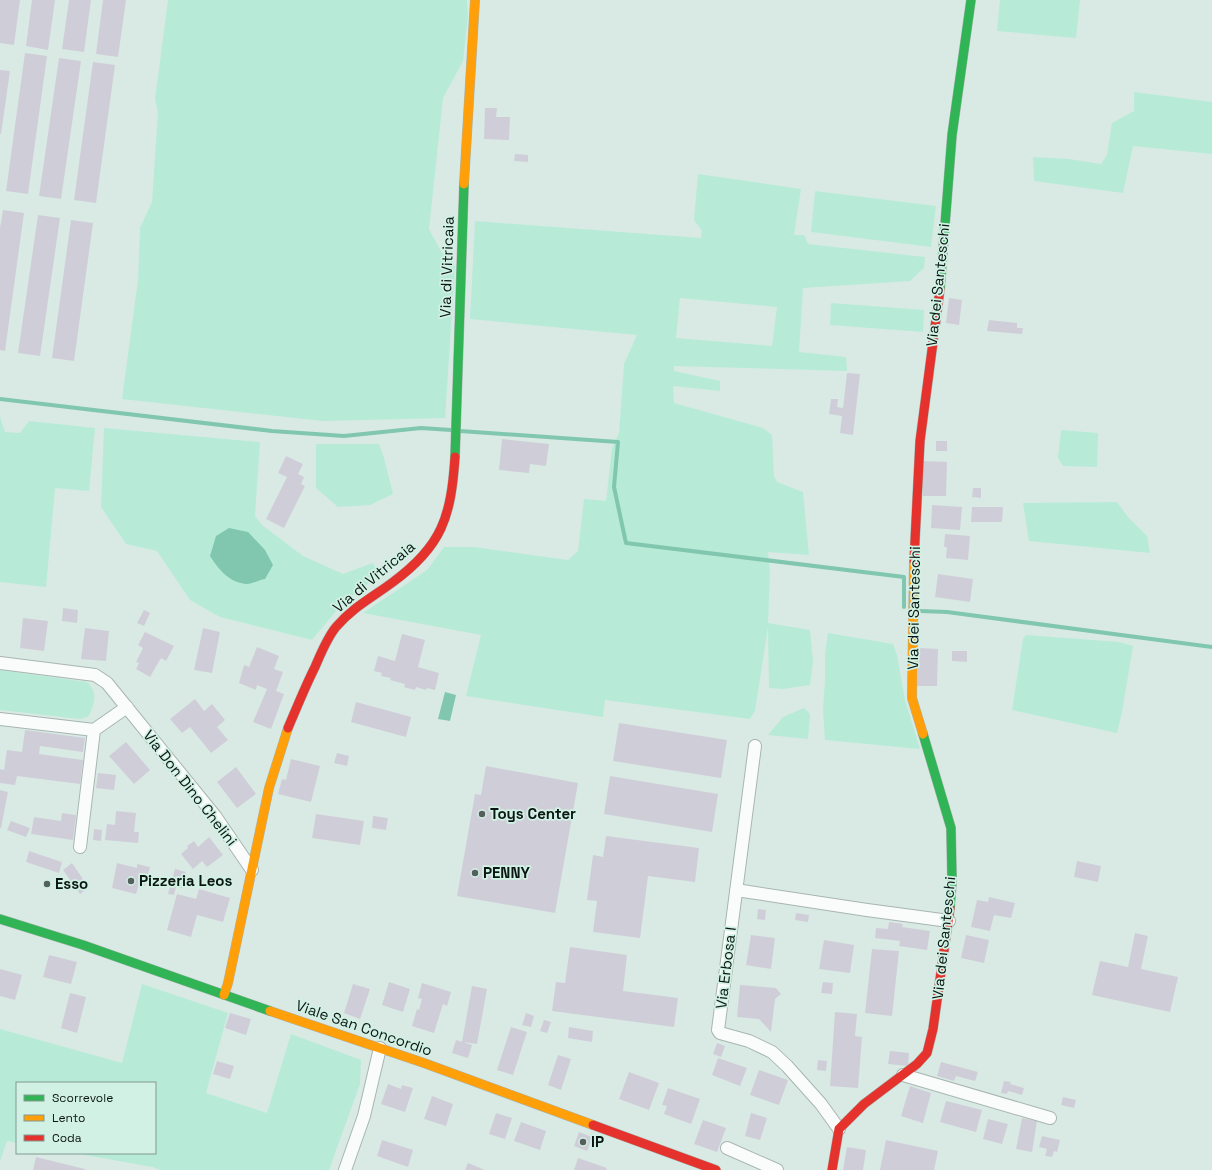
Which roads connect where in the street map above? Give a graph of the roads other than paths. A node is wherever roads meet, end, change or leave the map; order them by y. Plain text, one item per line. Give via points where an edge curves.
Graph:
1 (475, 0) edge
2 (971, 0) edge
3 (0, 663) edge
4 (127, 707) junction
5 (0, 718) edge
6 (94, 730) junction
7 (755, 746) dead end
8 (80, 847) dead end
9 (252, 870) junction
10 (736, 890) junction
11 (0, 919) edge
12 (949, 921) junction
13 (224, 995) junction
14 (380, 1048) junction
15 (903, 1075) junction
16 (1050, 1118) dead end
17 (839, 1129) junction
18 (727, 1148) dead end
19 (346, 1170) edge
20 (716, 1170) edge
21 (777, 1170) edge
22 (832, 1170) edge

1 - 9 street, Via di Vitricaia via 465,161 456,442 453,487 447,513 437,538 420,560 353,609 323,648 285,737 269,788
2 - 12 street, Via dei Santeschi via 952,135 938,308 920,441 913,613 912,698 950,828 952,880
3 - 4 street, Via Don Dino Chelini via 95,675 108,683
4 - 6 street
4 - 9 street, Via Don Dino Chelini via 215,816
5 - 6 street
6 - 8 street
7 - 10 street, Via Erbosa I
9 - 13 street, Via di Vitricaia
10 - 12 street
10 - 17 street, Via Erbosa I via 718,1030 720,1033 749,1041 772,1052 821,1104
11 - 13 street, Viale San Concordio via 83,945
12 - 15 street, Via dei Santeschi via 933,1030 926,1054
13 - 14 street, Viale San Concordio
14 - 19 street via 364,1116
14 - 20 street, Viale San Concordio
15 - 16 street
15 - 17 street, Via dei Santeschi via 864,1104
17 - 22 street
18 - 21 street

